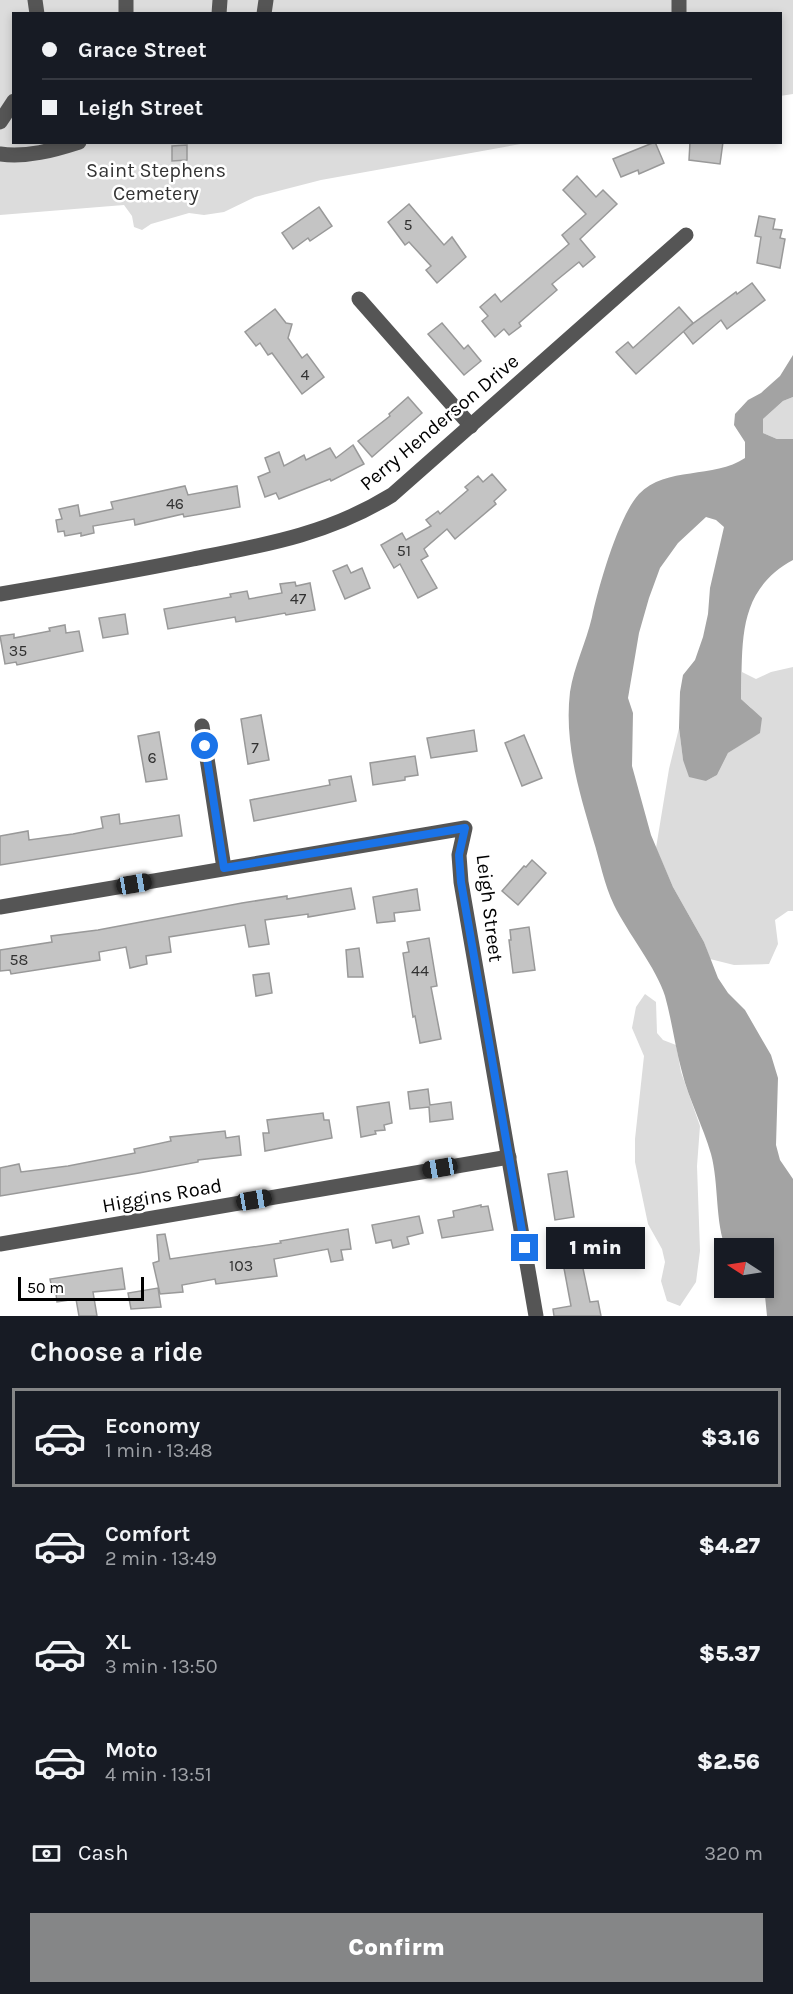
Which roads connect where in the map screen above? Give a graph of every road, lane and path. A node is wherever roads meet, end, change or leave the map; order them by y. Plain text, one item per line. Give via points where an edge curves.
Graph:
1 (12, 104) edge
2 (0, 122) edge
3 (71, 144) edge
4 (0, 154) edge
5 (686, 235) dead end
6 (359, 298) dead end
7 (471, 426) junction
8 (0, 594) edge
9 (202, 726) dead end
10 (224, 868) junction
11 (0, 907) edge
12 (509, 1156) junction
13 (0, 1244) edge
14 (536, 1316) edge

1 - 2 street
3 - 4 street via 14,156
5 - 7 street, Perry Henderson Drive
6 - 7 street
7 - 8 street, Perry Henderson Drive via 392,495 328,528 219,554
9 - 10 street
10 - 11 street, Leigh Street
10 - 12 street, Leigh Street via 465,828 459,855 461,882
12 - 13 street, Higgins Road
12 - 14 street, Leigh Street

